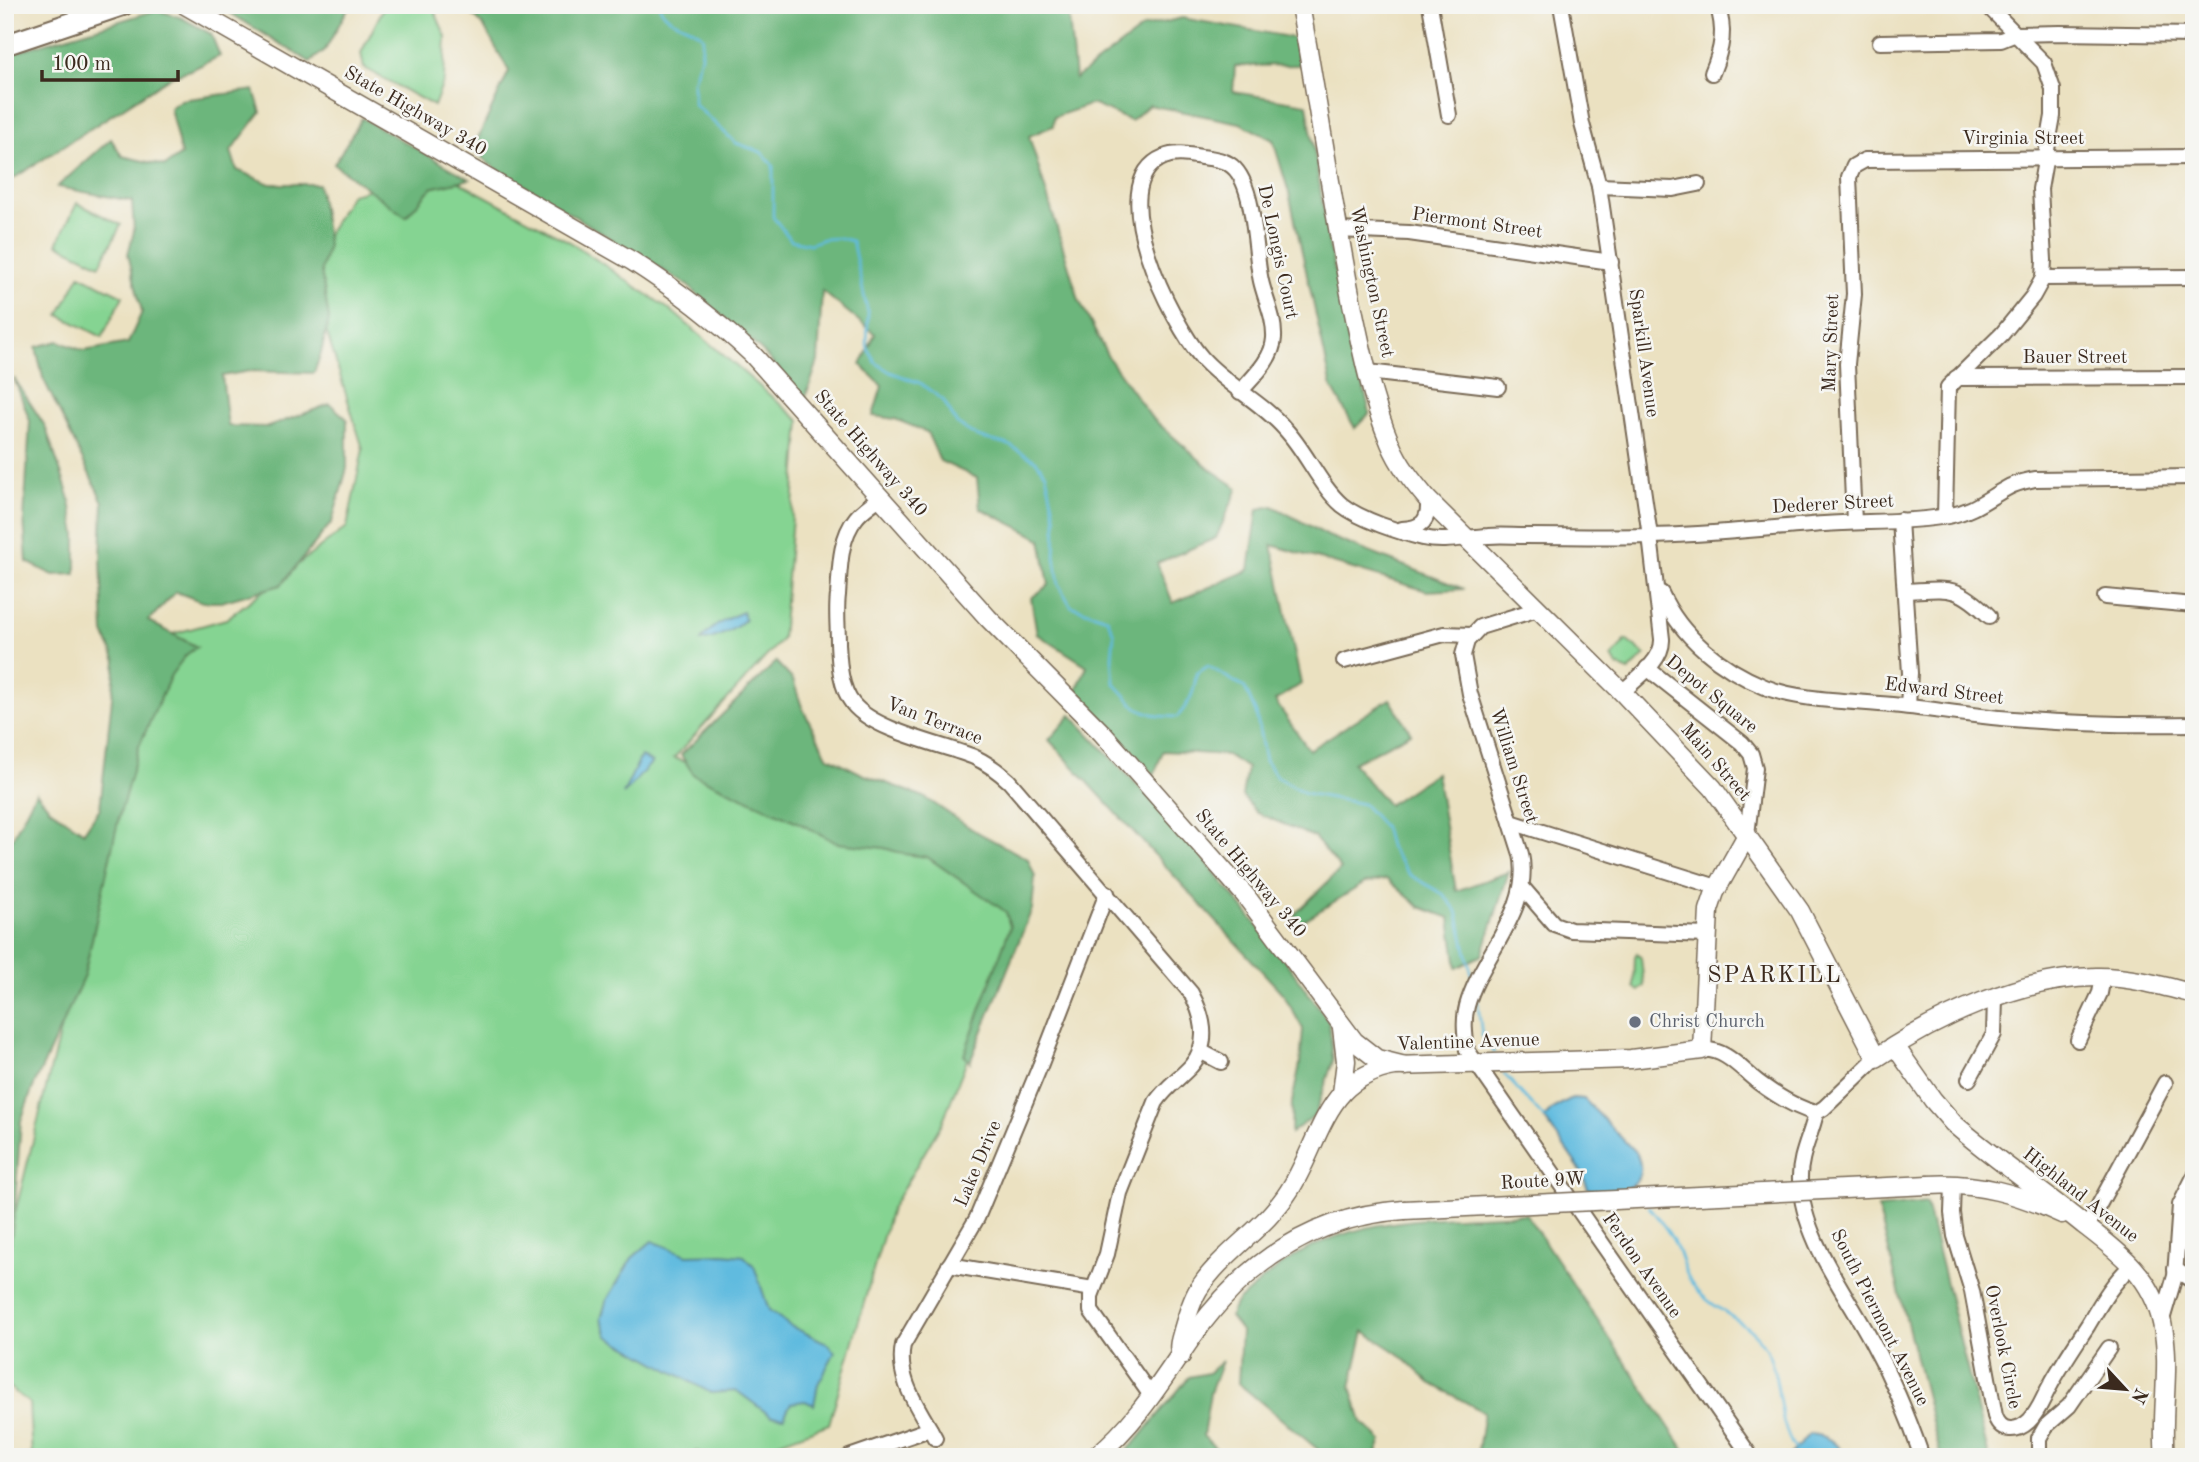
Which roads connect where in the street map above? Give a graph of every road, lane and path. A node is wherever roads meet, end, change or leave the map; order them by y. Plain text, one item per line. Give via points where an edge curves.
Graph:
1 (124, 5) edge
2 (1300, 5) edge
3 (1430, 5) edge
4 (1561, 5) edge
5 (1717, 5) edge
6 (1987, 5) edge
7 (188, 7) edge
8 (2017, 34) junction
9 (2194, 35) edge
10 (1880, 42) dead end
11 (5, 45) edge
12 (1712, 73) dead end
13 (1449, 115) dead end
14 (2194, 157) edge
15 (2045, 159) junction
16 (1854, 166) joint
17 (1698, 184) dead end
18 (1598, 186) junction
19 (1337, 230) junction
20 (1611, 262) junction
21 (2194, 277) edge
22 (2043, 278) junction
23 (1368, 372) junction
24 (2194, 377) edge
25 (1956, 378) junction
26 (1498, 387) dead end
27 (1240, 392) junction
28 (2194, 477) edge
29 (880, 497) junction
30 (1428, 500) junction
31 (1945, 516) junction
32 (1899, 520) junction
33 (1854, 522) junction
34 (1396, 530) junction
35 (1650, 536) junction
36 (1466, 538) junction
37 (1656, 582) junction
38 (1905, 591) junction
39 (2105, 597) dead end
40 (2194, 605) edge
41 (1538, 609) junction
42 (1989, 615) dead end
43 (1471, 635) junction
44 (1662, 648) junction
45 (1701, 648) junction
46 (1344, 661) dead end
47 (1647, 668) junction
48 (1622, 692) junction
49 (1909, 706) junction
50 (2194, 724) edge
51 (1511, 822) junction
52 (1747, 835) junction
53 (1522, 887) junction
54 (1717, 887) junction
55 (1107, 893) junction
56 (1707, 934) junction
57 (2103, 977) junction
58 (2194, 994) edge
59 (1995, 998) junction
60 (1338, 1020) junction
61 (2078, 1040) dead end
62 (1895, 1046) junction
63 (1702, 1050) junction
64 (1200, 1051) junction
65 (1876, 1058) junction
66 (1221, 1062) dead end
67 (1476, 1063) junction
68 (1405, 1066) junction
69 (1969, 1079) dead end
70 (2165, 1083) dead end
71 (1342, 1093) junction
72 (1816, 1113) junction
73 (2194, 1177) edge
74 (1953, 1184) junction
75 (2087, 1227) junction
76 (949, 1265) junction
77 (2132, 1265) junction
78 (2175, 1269) junction
79 (2194, 1285) edge
80 (1093, 1289) junction
81 (2162, 1320) junction
82 (2109, 1348) dead end
83 (1181, 1356) junction
84 (1152, 1397) junction
85 (849, 1457) edge
86 (1095, 1457) edge
87 (1751, 1457) edge
88 (1922, 1457) edge
89 (2039, 1457) edge
90 (2165, 1457) edge

1 - 11 highway
2 - 19 main road, Washington Street
3 - 13 street
4 - 18 street, Sparkill Avenue
5 - 12 street via 1723,29
6 - 8 street
7 - 29 main road, State Highway 340 via 675,288 753,355
8 - 9 street
8 - 10 street via 2001,40
8 - 15 street via 2044,63 2053,89
14 - 15 street, Virginia Street
15 - 16 street, Virginia Street via 1865,160
15 - 22 street via 2040,189
16 - 33 street, Mary Street via 1849,177 1854,294 1847,364
17 - 18 street via 1672,189
18 - 20 street, Sparkill Avenue
19 - 20 street, Piermont Street via 1409,233
19 - 23 main road, Washington Street
20 - 35 street, Sparkill Avenue
21 - 22 street
22 - 25 street via 2002,334
23 - 26 street
23 - 30 main road, Washington Street via 1390,443 1404,471
24 - 25 street, Bauer Street
25 - 31 street via 1946,399
27 - 27 street, De Longis Court via 1270,354 1274,339 1248,193 1229,164 1180,154 1164,157 1140,181 1138,198 1152,269 1194,348
27 - 34 street, Dederer Street via 1296,440 1341,504
28 - 31 street, Dederer Street via 2035,479 2009,486 1970,511
29 - 55 street, Van Terrace via 856,517 842,553 836,605 840,664 852,703 882,724 995,768
29 - 60 main road, State Highway 340 via 988,618 1102,733 1236,885
30 - 34 street via 1429,514 1423,523
30 - 36 main road, Washington Street
31 - 32 street, Dederer Street
32 - 33 street, Dederer Street
32 - 38 street
33 - 35 street, Dederer Street
34 - 36 street, Dederer Street via 1445,541
35 - 36 street, Dederer Street
35 - 37 street, Sparkill Avenue
36 - 41 main road, Main Street
37 - 44 street, Sparkill Avenue
37 - 45 street, Edward Street via 1673,615
38 - 42 street via 1959,591
38 - 49 street
39 - 40 street
41 - 43 street via 1490,622
41 - 48 main road, Main Street
43 - 46 street via 1444,634
43 - 51 street, William Street via 1463,651 1466,677
44 - 45 street via 1680,641
44 - 47 street
45 - 49 street, Edward Street via 1766,687
47 - 48 street
47 - 52 street, Depot Square via 1746,747 1753,758
48 - 52 main road, Main Street via 1710,784
49 - 50 street, Edward Street via 2023,720
51 - 53 street, William Street via 1523,864
51 - 54 street
52 - 54 main road
52 - 65 main road, Main Street via 1800,911
53 - 56 street via 1554,924 1571,930
53 - 67 street, William Street via 1466,1008 1468,1054
54 - 56 main road
55 - 64 street, Van Terrace via 1191,993 1204,1032
55 - 76 street, Lake Drive via 999,1168
56 - 63 main road
57 - 58 main road
57 - 59 main road via 2062,980
57 - 61 street
59 - 62 main road via 1944,1018
59 - 69 street via 1994,1034
60 - 68 main road, State Highway 340 via 1371,1055
60 - 71 main road via 1346,1049
62 - 65 main road
62 - 75 main road, Highland Avenue via 1953,1123
63 - 67 main road, Valentine Avenue via 1631,1059
63 - 72 street, Valentine Avenue via 1724,1055 1763,1086
64 - 66 street
64 - 80 street via 1156,1102 1120,1193 1107,1254
65 - 72 street
67 - 68 main road, Valentine Avenue
67 - 87 street, Ferdon Avenue
68 - 71 main road, Valentine Avenue via 1372,1072
70 - 75 street
71 - 83 main road, Valentine Avenue via 1283,1200 1198,1289 1179,1344
72 - 88 street, South Piermont Avenue via 1800,1175 1810,1223 1902,1399
73 - 78 street via 2179,1213
74 - 75 main road, Route 9W via 2012,1194
74 - 77 street, Overlook Circle via 1955,1236 1972,1291 1995,1416 2004,1428 2021,1427 2037,1411 2116,1279
74 - 83 main road, Route 9W, bridge via 1370,1214 1302,1236 1256,1267 1202,1324
75 - 77 main road, Highland Avenue
76 - 80 street
76 - 85 street, Lake Drive via 901,1354 906,1385 932,1434
77 - 81 main road, Highland Avenue
78 - 79 street
78 - 81 street
80 - 84 street via 1091,1311
81 - 90 main road, Highland Avenue
82 - 89 street via 2069,1406 2046,1426 2039,1438
83 - 84 main road, Route 9W
84 - 86 main road, Route 9W

